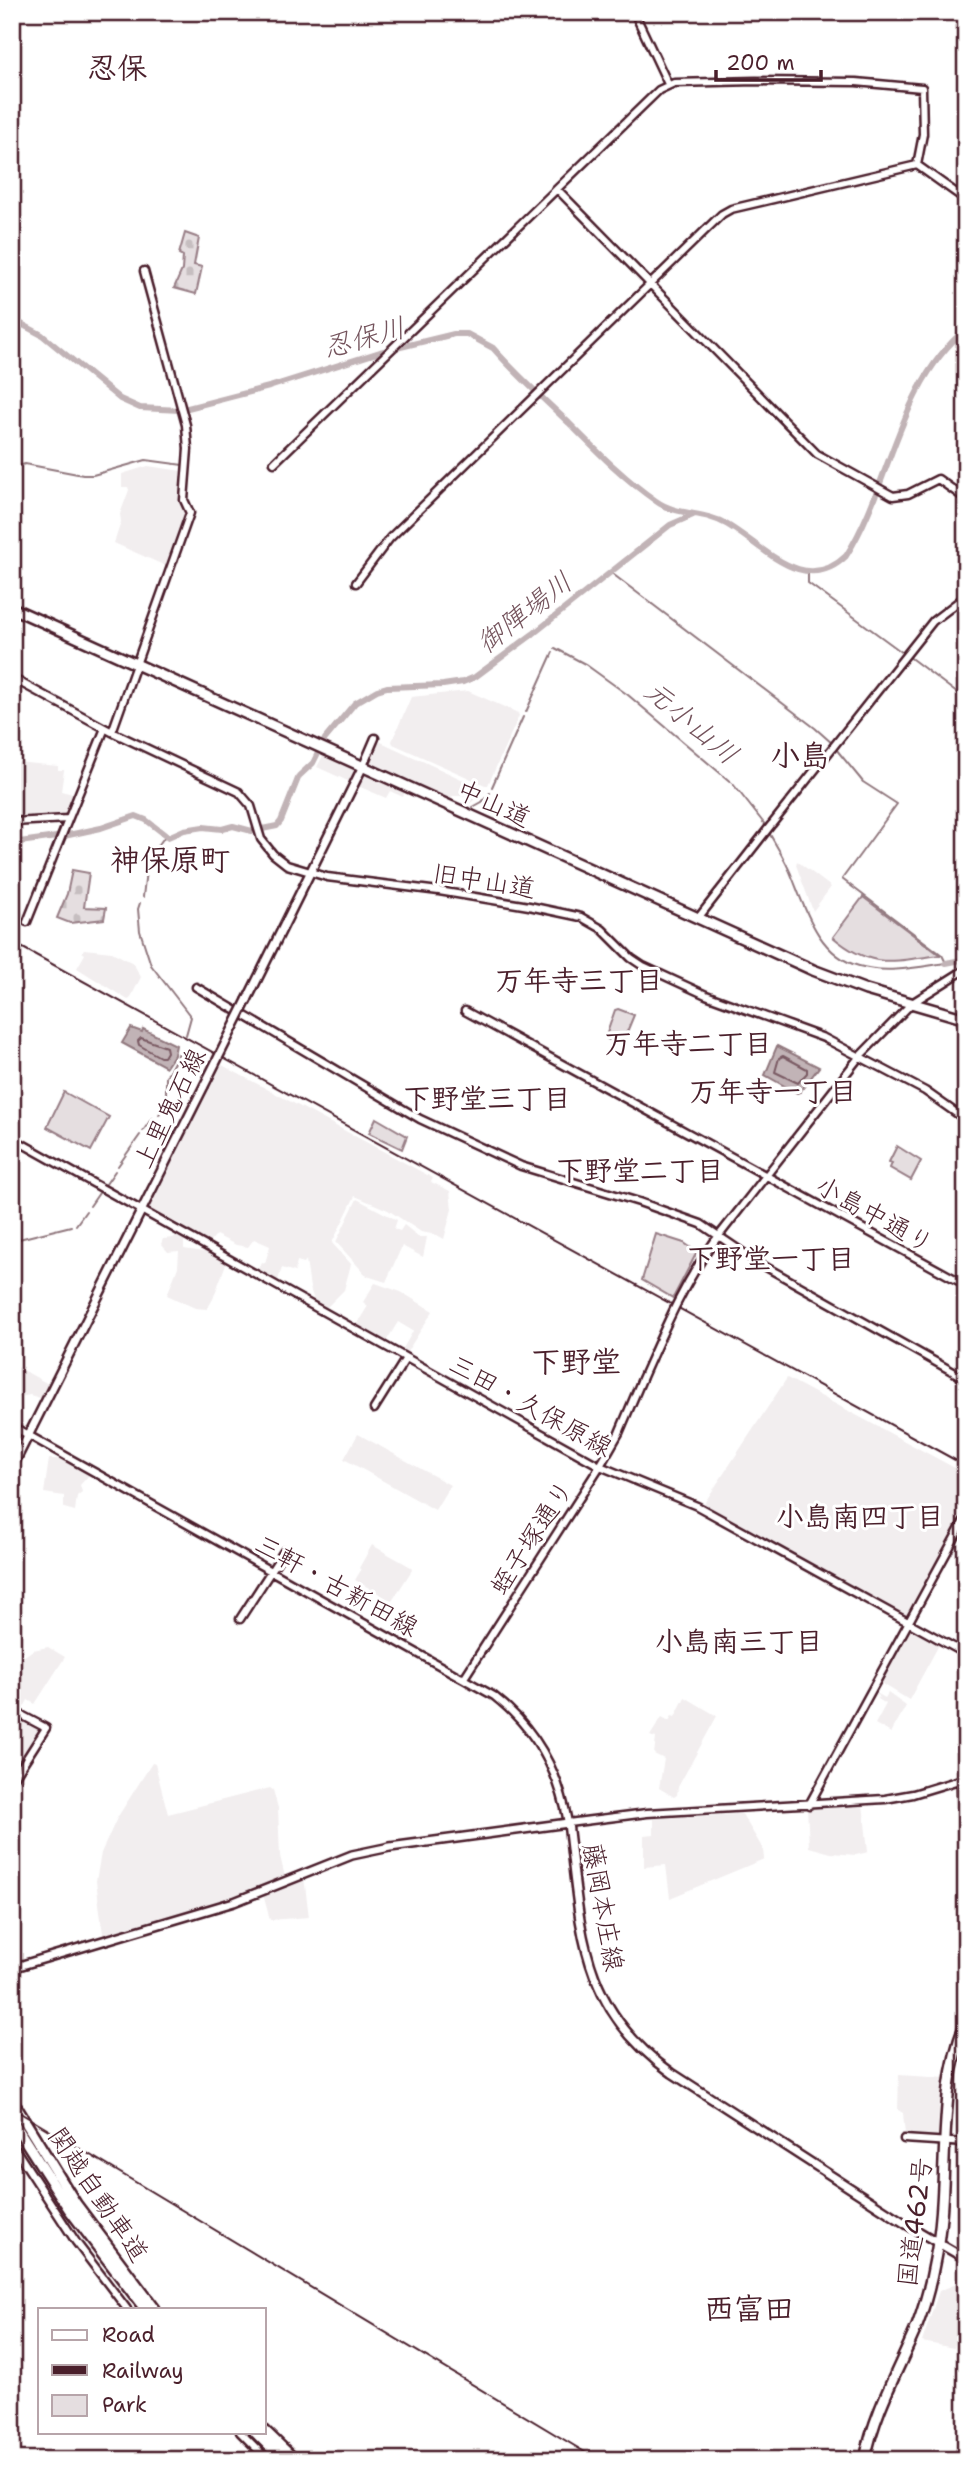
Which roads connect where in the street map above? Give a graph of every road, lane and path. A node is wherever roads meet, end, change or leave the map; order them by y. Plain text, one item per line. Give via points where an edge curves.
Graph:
1 (634, 12) edge
2 (668, 84) junction
3 (917, 165) junction
4 (557, 189) junction
5 (966, 200) edge
6 (144, 271) dead end
7 (651, 284) junction
8 (274, 463) dead end
9 (966, 499) edge
10 (356, 583) dead end
11 (966, 596) edge
12 (12, 608) edge
13 (136, 664) junction
14 (12, 678) edge
15 (105, 728) junction
16 (112, 732) junction
17 (375, 738) dead end
18 (363, 766) junction
19 (68, 820) junction
20 (12, 822) edge
21 (310, 873) junction
22 (699, 917) junction
23 (27, 922) dead end
24 (966, 969) edge
25 (195, 987) dead end
26 (912, 1003) junction
27 (465, 1011) dead end
28 (966, 1019) edge
29 (860, 1056) junction
30 (966, 1120) edge
31 (12, 1138) edge
32 (766, 1176) junction
33 (142, 1210) junction
34 (719, 1235) junction
35 (966, 1285) edge
36 (406, 1359) junction
37 (966, 1379) edge
38 (374, 1409) dead end
39 (12, 1426) edge
40 (30, 1435) junction
41 (600, 1466) junction
42 (12, 1468) edge
43 (966, 1517) edge
44 (284, 1551) dead end
45 (271, 1571) junction
46 (240, 1619) dead end
47 (908, 1622) junction
48 (966, 1654) edge
49 (464, 1678) junction
50 (12, 1710) edge
51 (964, 1779) edge
52 (12, 1781) edge
53 (810, 1805) junction
54 (568, 1823) junction
55 (966, 1854) edge
56 (12, 1968) edge
57 (966, 2022) edge
58 (966, 2031) edge
59 (12, 2100) edge
60 (12, 2120) edge
61 (904, 2139) dead end
62 (948, 2142) junction
63 (966, 2143) edge
64 (12, 2144) edge
65 (941, 2246) junction
66 (966, 2259) edge
67 (126, 2308) edge
68 (144, 2308) edge
69 (154, 2308) edge
70 (266, 2432) edge
71 (242, 2434) edge
72 (257, 2434) edge
73 (966, 2449) edge
74 (268, 2460) edge
75 (283, 2460) edge
76 (295, 2460) edge
77 (867, 2460) edge
78 (952, 2460) edge

1 - 2 street
2 - 3 street via 836,81 922,88 923,134
2 - 4 street
3 - 5 street
3 - 7 street via 726,211
4 - 7 street
4 - 8 street
6 - 13 street via 188,433 184,500 190,513
7 - 9 street via 817,454 893,496 938,479
7 - 10 street via 390,538
11 - 22 street via 933,621 905,654
12 - 13 highway, 中山道
13 - 16 street
13 - 18 highway, 中山道
14 - 15 street, 旧中山道
15 - 16 street, 旧中山道
15 - 19 street
16 - 21 street, 旧中山道 via 241,794 251,806 258,831 279,859
17 - 18 street
18 - 21 main road, 上里鬼石線
18 - 22 highway, 中山道
19 - 20 street
19 - 23 street
21 - 29 street, 旧中山道 via 580,917 602,929 634,961 670,979
21 - 33 main road, 上里鬼石線, bridge
22 - 26 highway, 中山道 via 826,975
24 - 26 street, 蛭子塚通り
25 - 34 street via 420,1119 521,1166 685,1217
26 - 28 highway, 中山道
26 - 29 street, 蛭子塚通り
27 - 32 street, 小島中通り
29 - 30 street, 旧中山道 via 925,1091
29 - 32 street, 蛭子塚通り
31 - 33 street, 三田・久保原線
32 - 34 street, 蛭子塚通り
32 - 35 street, 小島中通り
33 - 36 street, 三田・久保原線
33 - 40 main road, 上里鬼石線
34 - 37 street via 757,1262
34 - 41 street, 蛭子塚通り, bridge via 679,1299
36 - 38 street
36 - 41 street, 三田・久保原線
39 - 40 street, 三軒・古新田線
40 - 42 main road, 上里鬼石線
40 - 45 street, 三軒・古新田線
41 - 47 street, 三田・久保原線 via 697,1506
41 - 49 street, 蛭子塚通り
43 - 47 street
44 - 45 street
45 - 46 street
45 - 49 street, 三軒・古新田線
47 - 48 street, 三田・久保原線
47 - 53 street
49 - 54 street, 三軒・古新田線 via 501,1702 530,1732 552,1768
50 - 52 street via 46,1728
51 - 53 street via 903,1797
51 - 55 street
53 - 54 street via 647,1813
54 - 56 main road, 藤岡本庄線 via 352,1855 234,1902
54 - 65 main road, 藤岡本庄線 via 586,1954 618,2024 672,2073
57 - 62 highway, 国道462号 via 952,2070
58 - 62 highway, 国道462号
59 - 69 highway, 関越自動車道 via 76,2204
60 - 68 highway, 関越自動車道 via 69,2209
61 - 62 street
62 - 63 street
62 - 65 highway, 国道462号
64 - 67 street
65 - 66 main road, 藤岡本庄線
65 - 77 highway, 国道462号 via 933,2292
70 - 76 highway
71 - 74 street
72 - 75 highway
73 - 78 street

